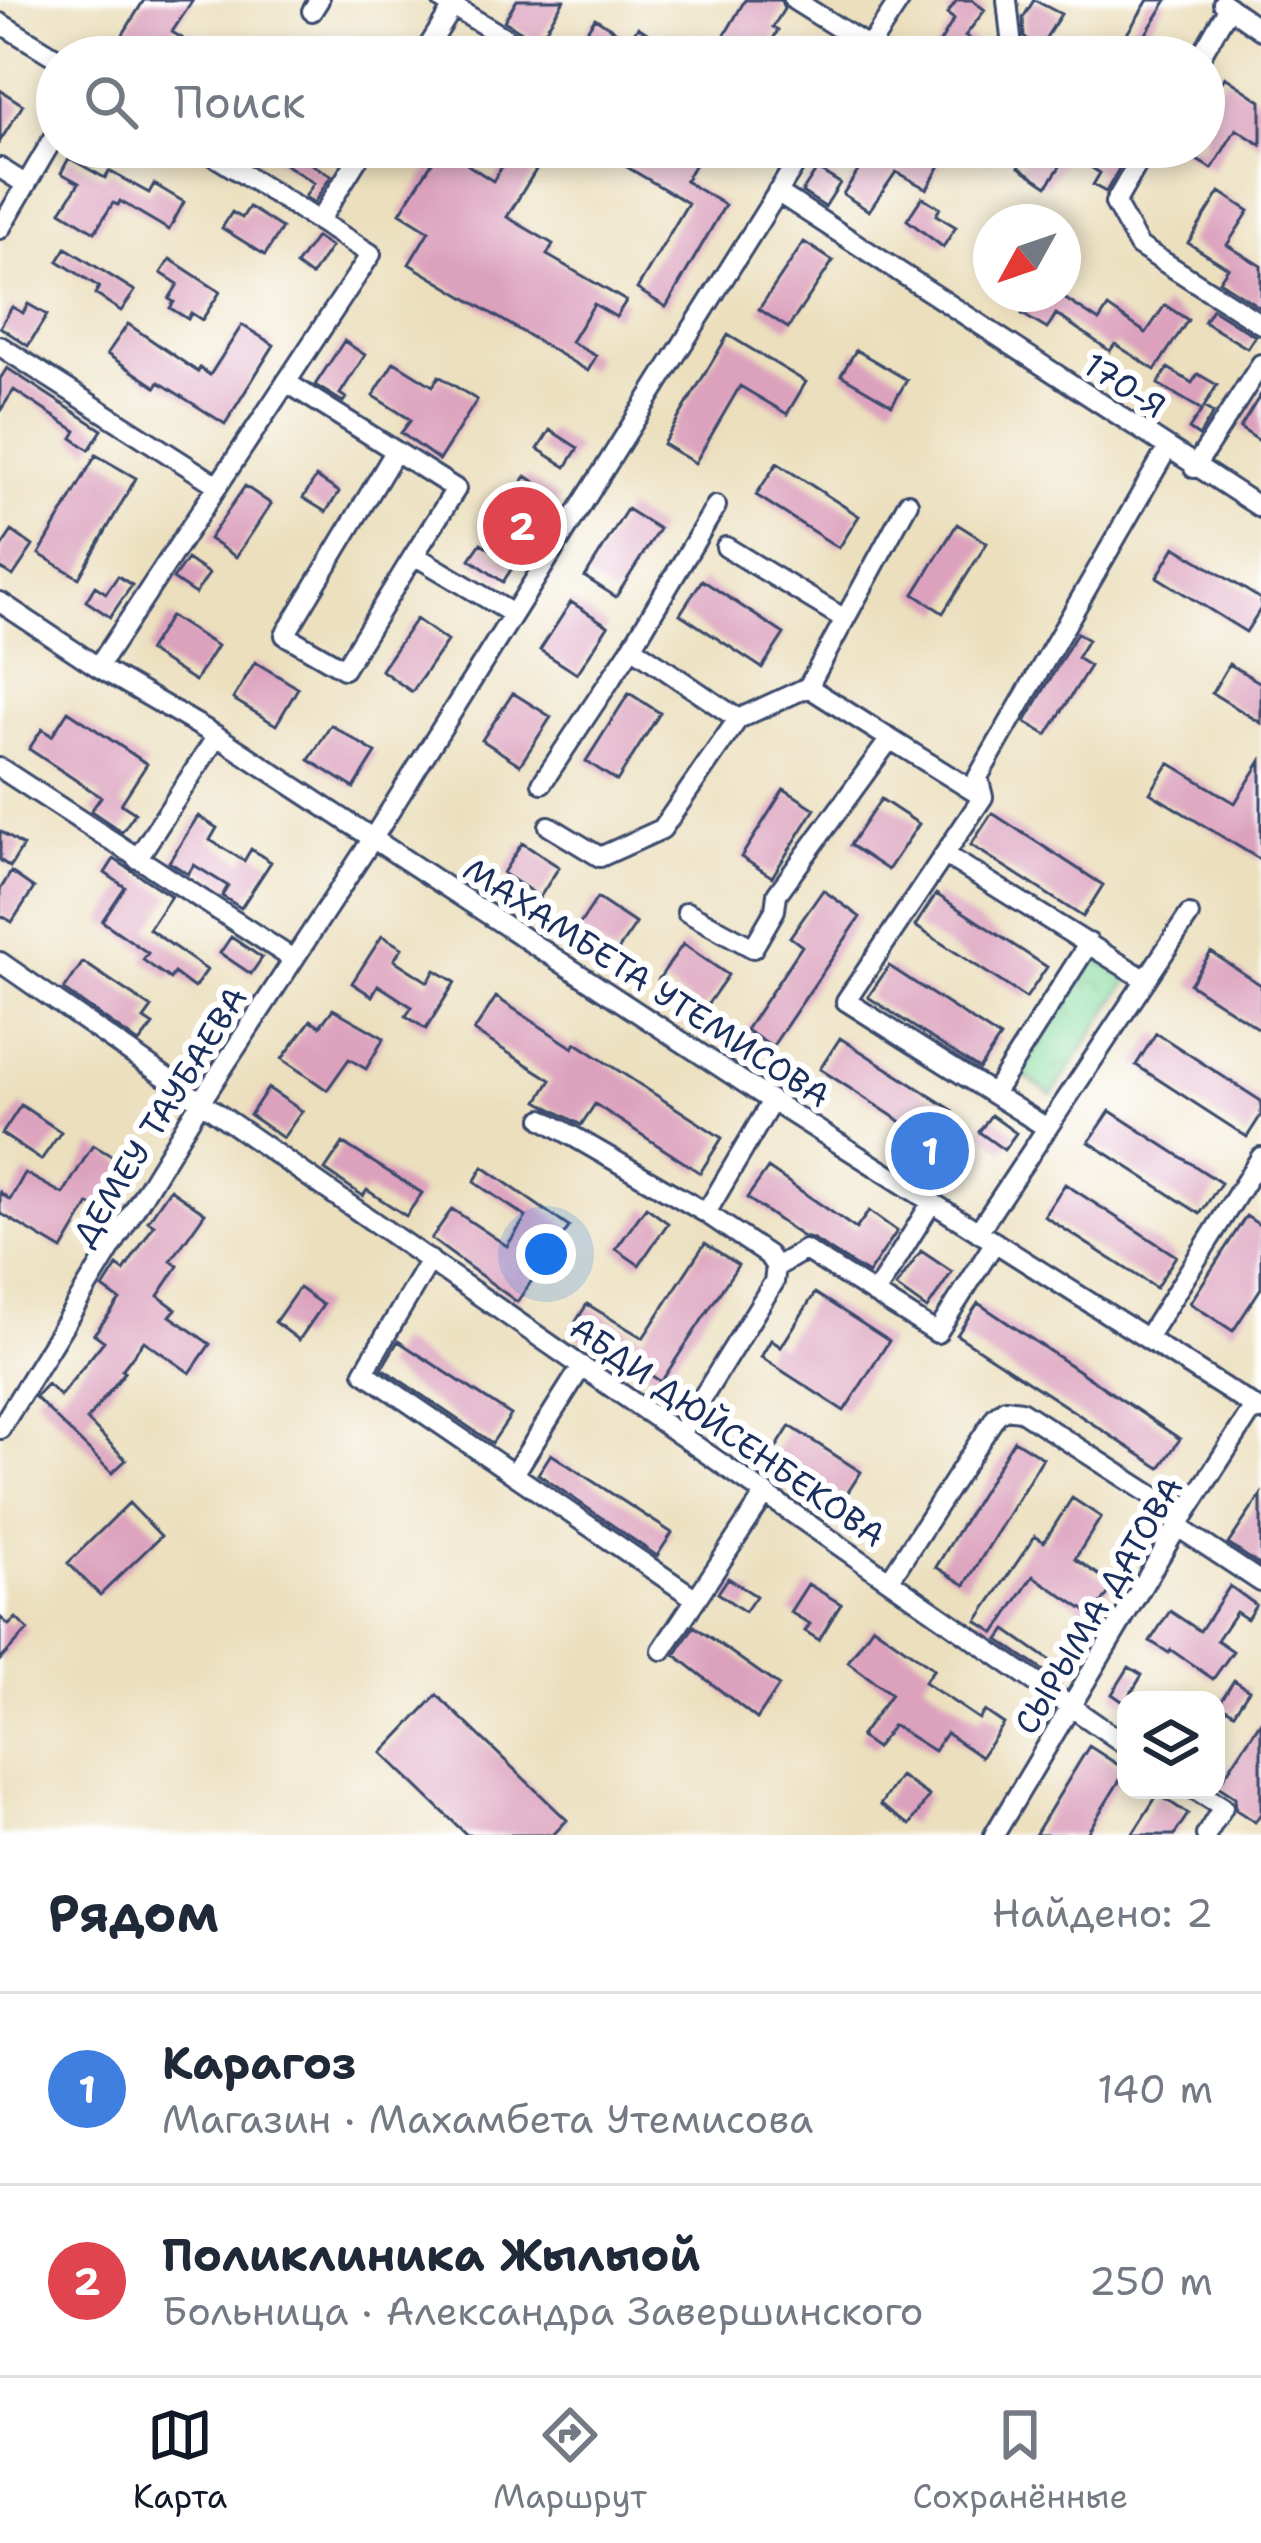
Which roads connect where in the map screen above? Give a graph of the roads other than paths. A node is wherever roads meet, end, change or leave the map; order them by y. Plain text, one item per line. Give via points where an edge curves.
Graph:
1 (794, 0) edge
2 (900, 0) edge
3 (1007, 0) edge
4 (448, 3) edge
5 (1224, 3) edge
6 (1259, 22) edge
7 (0, 23) edge
8 (432, 36) edge
9 (502, 36) edge
10 (844, 36) edge
11 (876, 36) edge
12 (1011, 36) edge
13 (1209, 36) edge
14 (36, 45) edge
15 (36, 166) edge
16 (0, 168) edge
17 (234, 168) edge
18 (352, 168) edge
19 (792, 168) edge
20 (1135, 168) edge
21 (25, 184) junction
22 (777, 192) junction
23 (319, 221) junction
24 (0, 229) edge
25 (1261, 324) edge
26 (0, 346) edge
27 (1261, 364) edge
28 (286, 382) junction
29 (1167, 449) junction
30 (395, 452) junction
31 (1195, 468) junction
32 (217, 485) junction
33 (908, 503) dead end
34 (716, 506) dead end
35 (1261, 508) edge
36 (725, 547) dead end
37 (414, 555) junction
38 (0, 602) edge
39 (513, 614) junction
40 (843, 618) junction
41 (632, 646) junction
42 (98, 667) junction
43 (808, 687) junction
44 (738, 718) junction
45 (217, 736) junction
46 (890, 739) junction
47 (0, 768) edge
48 (542, 783) dead end
49 (983, 797) junction
50 (549, 826) dead end
51 (374, 838) junction
52 (947, 856) junction
53 (137, 859) junction
54 (687, 913) dead end
55 (1190, 915) dead end
56 (1089, 944) junction
57 (293, 959) junction
58 (0, 962) edge
59 (1146, 980) junction
60 (993, 1094) junction
61 (201, 1101) junction
62 (772, 1101) junction
63 (543, 1119) dead end
64 (1047, 1128) junction
65 (1261, 1157) edge
66 (932, 1202) junction
67 (706, 1213) junction
68 (986, 1237) junction
69 (430, 1260) junction
70 (776, 1267) junction
71 (875, 1294) junction
72 (1147, 1339) junction
73 (582, 1366) junction
74 (1258, 1409) edge
75 (0, 1429) edge
76 (680, 1434) junction
77 (514, 1474) junction
78 (766, 1493) junction
79 (1181, 1521) junction
80 (890, 1579) junction
81 (1261, 1582) edge
82 (696, 1599) junction
83 (662, 1650) dead end
84 (1072, 1710) junction
85 (1117, 1739) edge
86 (1210, 1799) edge
87 (994, 1835) edge
88 (1206, 1835) edge

1 - 10 street
2 - 11 street
3 - 12 street
4 - 8 street
4 - 9 street
5 - 6 street
5 - 13 street
7 - 14 street
15 - 21 street
16 - 21 street
17 - 23 street
18 - 23 street
19 - 22 street, ДЕМЕУ ТАУБАЕВА
20 - 25 street via 1115,202 1139,246
21 - 24 street
22 - 29 street, 170-Я
22 - 39 street, ДЕМЕУ ТАУБАЕВА
23 - 28 street via 371,254
26 - 32 street
27 - 31 street
28 - 30 street
28 - 32 street
29 - 31 street, 170-Я
29 - 49 street via 978,777
30 - 37 street via 456,489
30 - 37 street via 285,635 344,669
31 - 35 street, 170-Я
32 - 42 street
33 - 40 street
34 - 41 street
36 - 40 street
37 - 39 street
38 - 42 street, МАХАМБЕТА УТЕМИСОВА
39 - 51 street, ДЕМЕУ ТАУБАЕВА
40 - 43 street
41 - 44 street
41 - 48 street
42 - 45 street, МАХАМБЕТА УТЕМИСОВА
43 - 44 street
43 - 46 street
44 - 50 street via 662,829 600,857
45 - 51 street, МАХАМБЕТА УТЕМИСОВА
45 - 53 street
46 - 49 street
46 - 54 street via 777,894 753,948
47 - 53 street
49 - 52 street
51 - 57 street, ДЕМЕУ ТАУБАЕВА
51 - 62 street, МАХАМБЕТА УТЕМИСОВА
52 - 56 street
52 - 60 street via 846,1001
53 - 57 street
55 - 59 street
56 - 59 street
56 - 60 street
57 - 61 street, ДЕМЕУ ТАУБАЕВА
58 - 61 street, АБДИ ДЮЙСЕНБЕКОВА
59 - 64 street
60 - 64 street
61 - 69 street, АБДИ ДЮЙСЕНБЕКОВА
61 - 75 street, ДЕМЕУ ТАУБАЕВА
62 - 66 street, МАХАМБЕТА УТЕМИСОВА
62 - 67 street
63 - 67 street
64 - 68 street
65 - 72 street
66 - 68 street, МАХАМБЕТА УТЕМИСОВА
66 - 71 street
67 - 70 street
68 - 71 street via 937,1333
68 - 72 street, МАХАМБЕТА УТЕМИСОВА
69 - 73 street, АБДИ ДЮЙСЕНБЕКОВА
69 - 77 street via 364,1372
70 - 71 street via 805,1250
70 - 76 street
72 - 74 street, МАХАМБЕТА УТЕМИСОВА
73 - 76 street, АБДИ ДЮЙСЕНБЕКОВА
73 - 77 street
74 - 79 street, СЫРЫМА ДАТОВА
76 - 78 street, АБДИ ДЮЙСЕНБЕКОВА
77 - 82 street
78 - 80 street, АБДИ ДЮЙСЕНБЕКОВА
78 - 82 street
79 - 80 street via 1021,1411 1005,1409
79 - 81 street
79 - 84 street, СЫРЫМА ДАТОВА
80 - 84 street, АБДИ ДЮЙСЕНБЕКОВА
82 - 83 street
84 - 85 street, АБДИ ДЮЙСЕНБЕКОВА
84 - 87 street, СЫРЫМА ДАТОВА
86 - 88 street via 1223,1807

